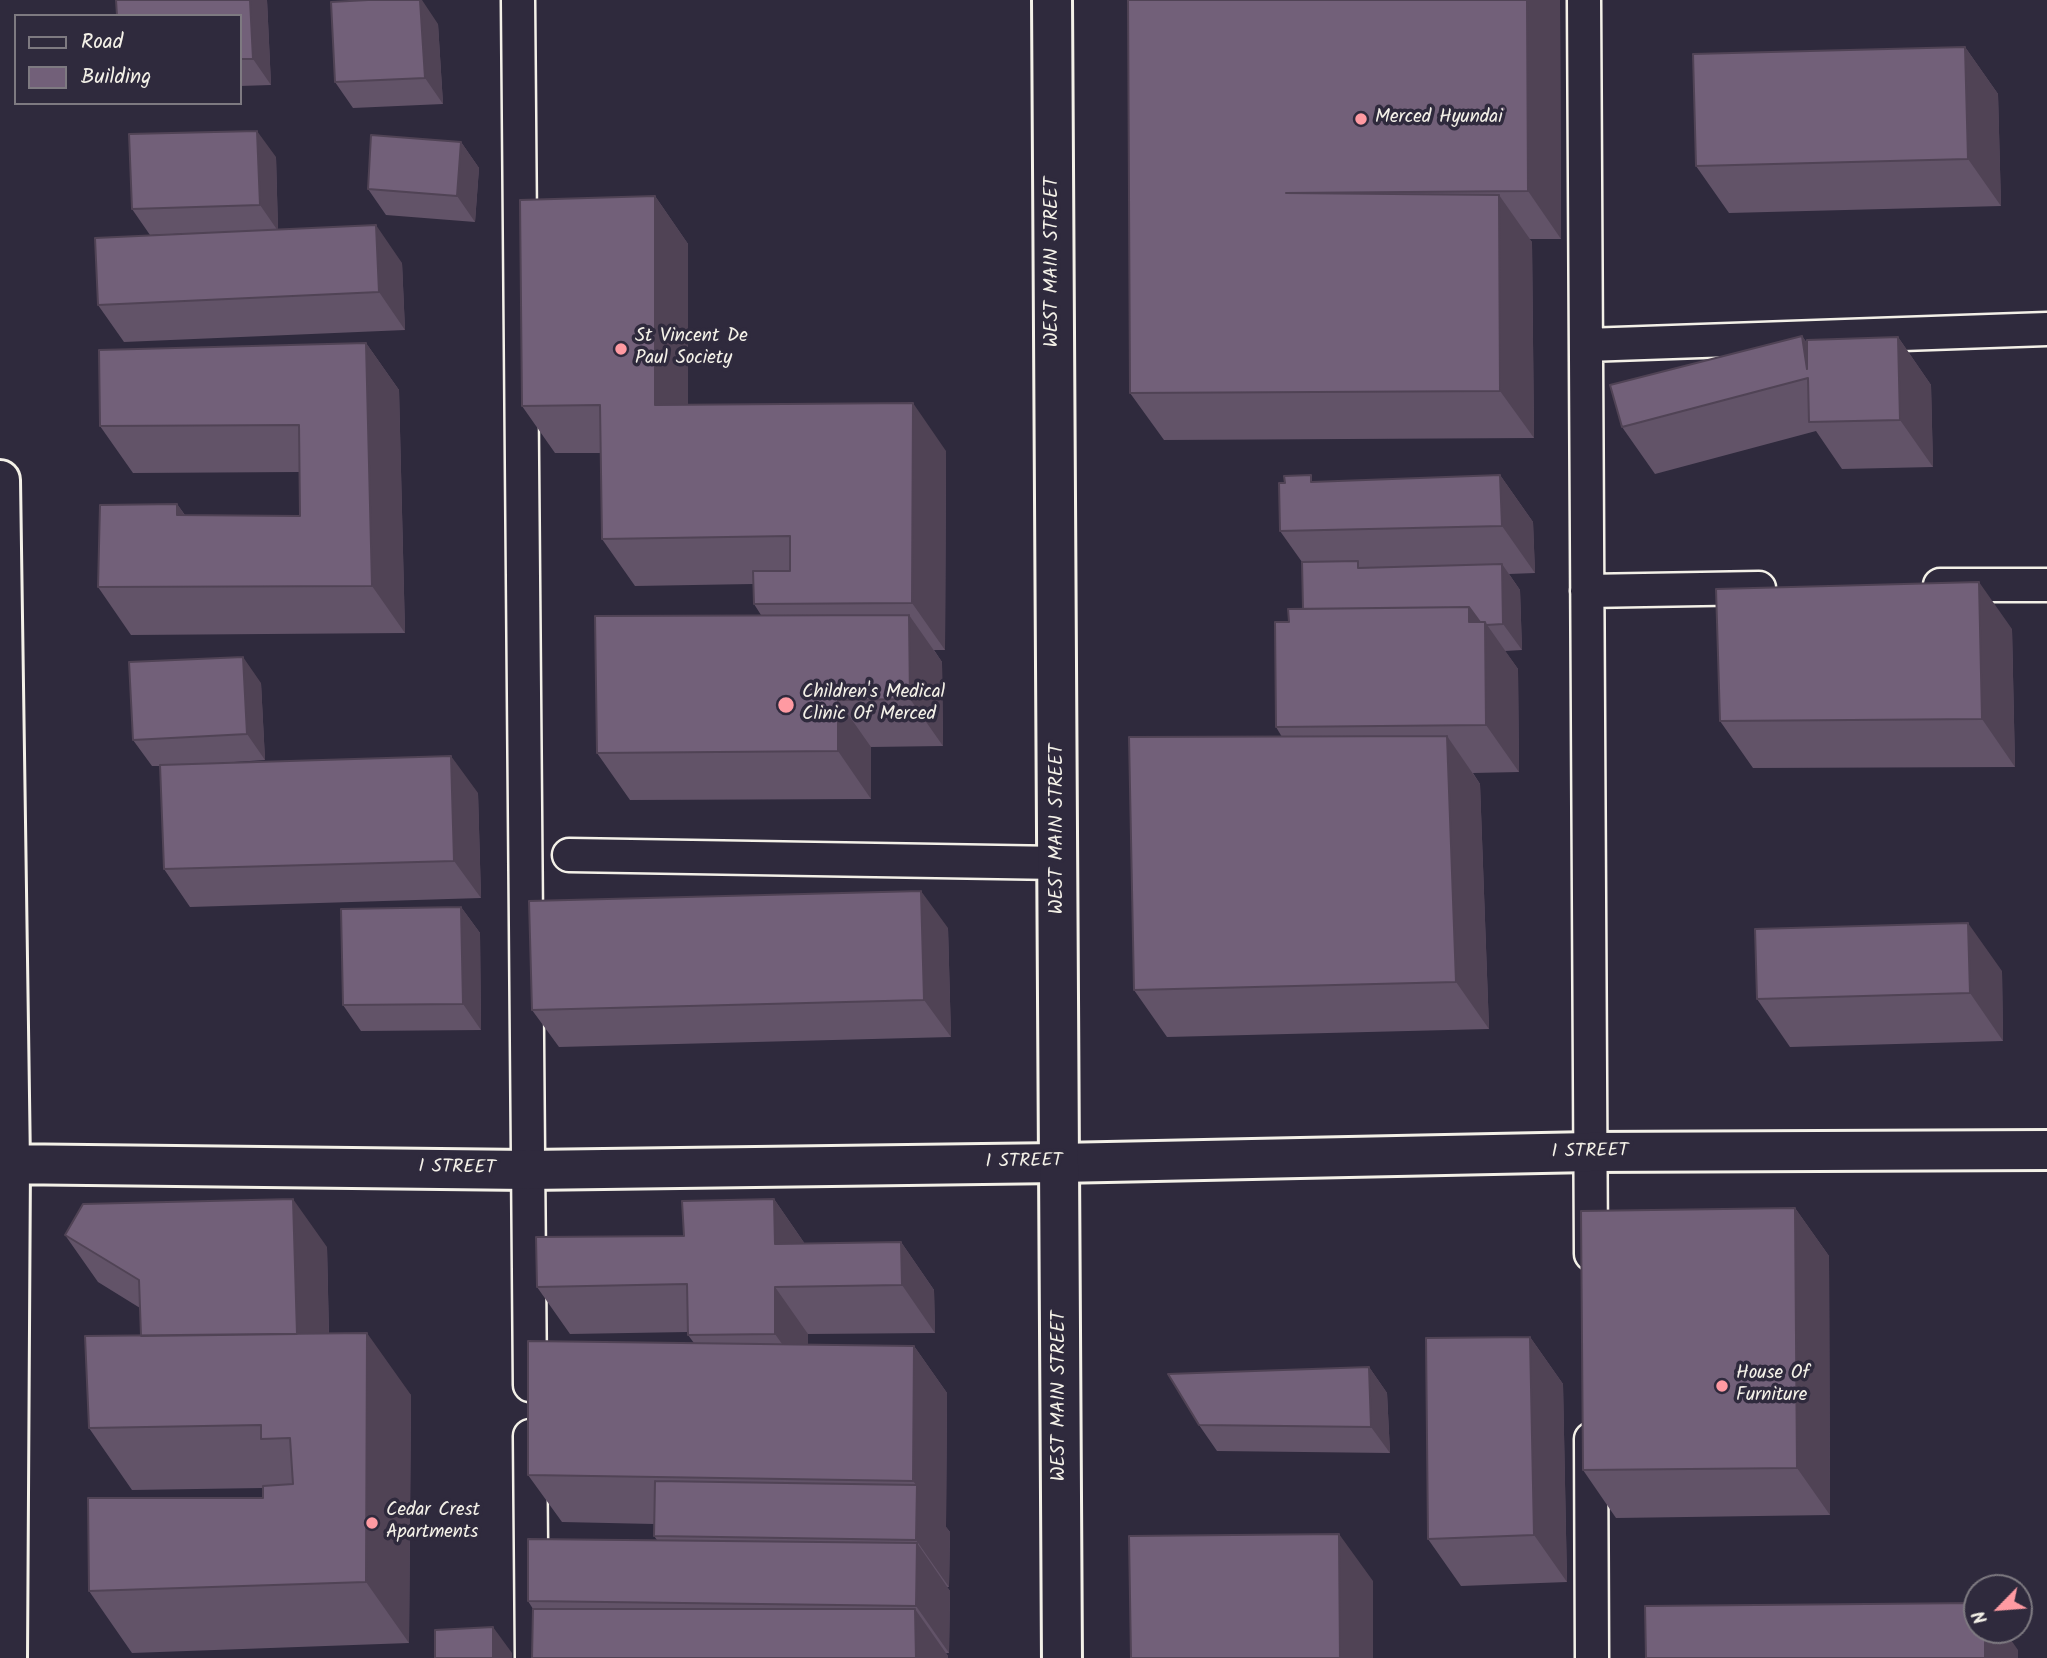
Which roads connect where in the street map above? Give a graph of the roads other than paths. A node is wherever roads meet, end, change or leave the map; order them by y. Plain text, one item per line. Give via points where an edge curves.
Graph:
1 (518, 0) edge
2 (1052, 0) edge
3 (1584, 0) edge
4 (2047, 329) edge
5 (1586, 345) junction
6 (0, 480) edge
7 (1, 567) edge
8 (2047, 585) edge
9 (1908, 586) edge
10 (1784, 588) edge
11 (1587, 591) junction
12 (569, 855) dead end
13 (1059, 863) junction
14 (2047, 1150) edge
15 (1591, 1152) junction
16 (1059, 1163) junction
17 (5, 1164) edge
18 (528, 1170) junction
19 (1591, 1289) edge
20 (1591, 1412) edge
21 (7, 1658) edge
22 (532, 1658) edge
23 (1062, 1658) edge
24 (1592, 1658) edge

1 - 18 lane
2 - 13 street, WEST MAIN STREET
3 - 5 lane
4 - 5 lane
5 - 11 lane
6 - 7 street
7 - 17 street
8 - 9 lane
10 - 11 lane
11 - 15 lane
12 - 13 lane
13 - 16 street, WEST MAIN STREET
14 - 15 street, I STREET
15 - 16 street, I STREET
15 - 19 lane
16 - 18 street, I STREET
16 - 23 street, WEST MAIN STREET
17 - 18 street, I STREET
17 - 21 street
18 - 22 lane
20 - 24 lane

